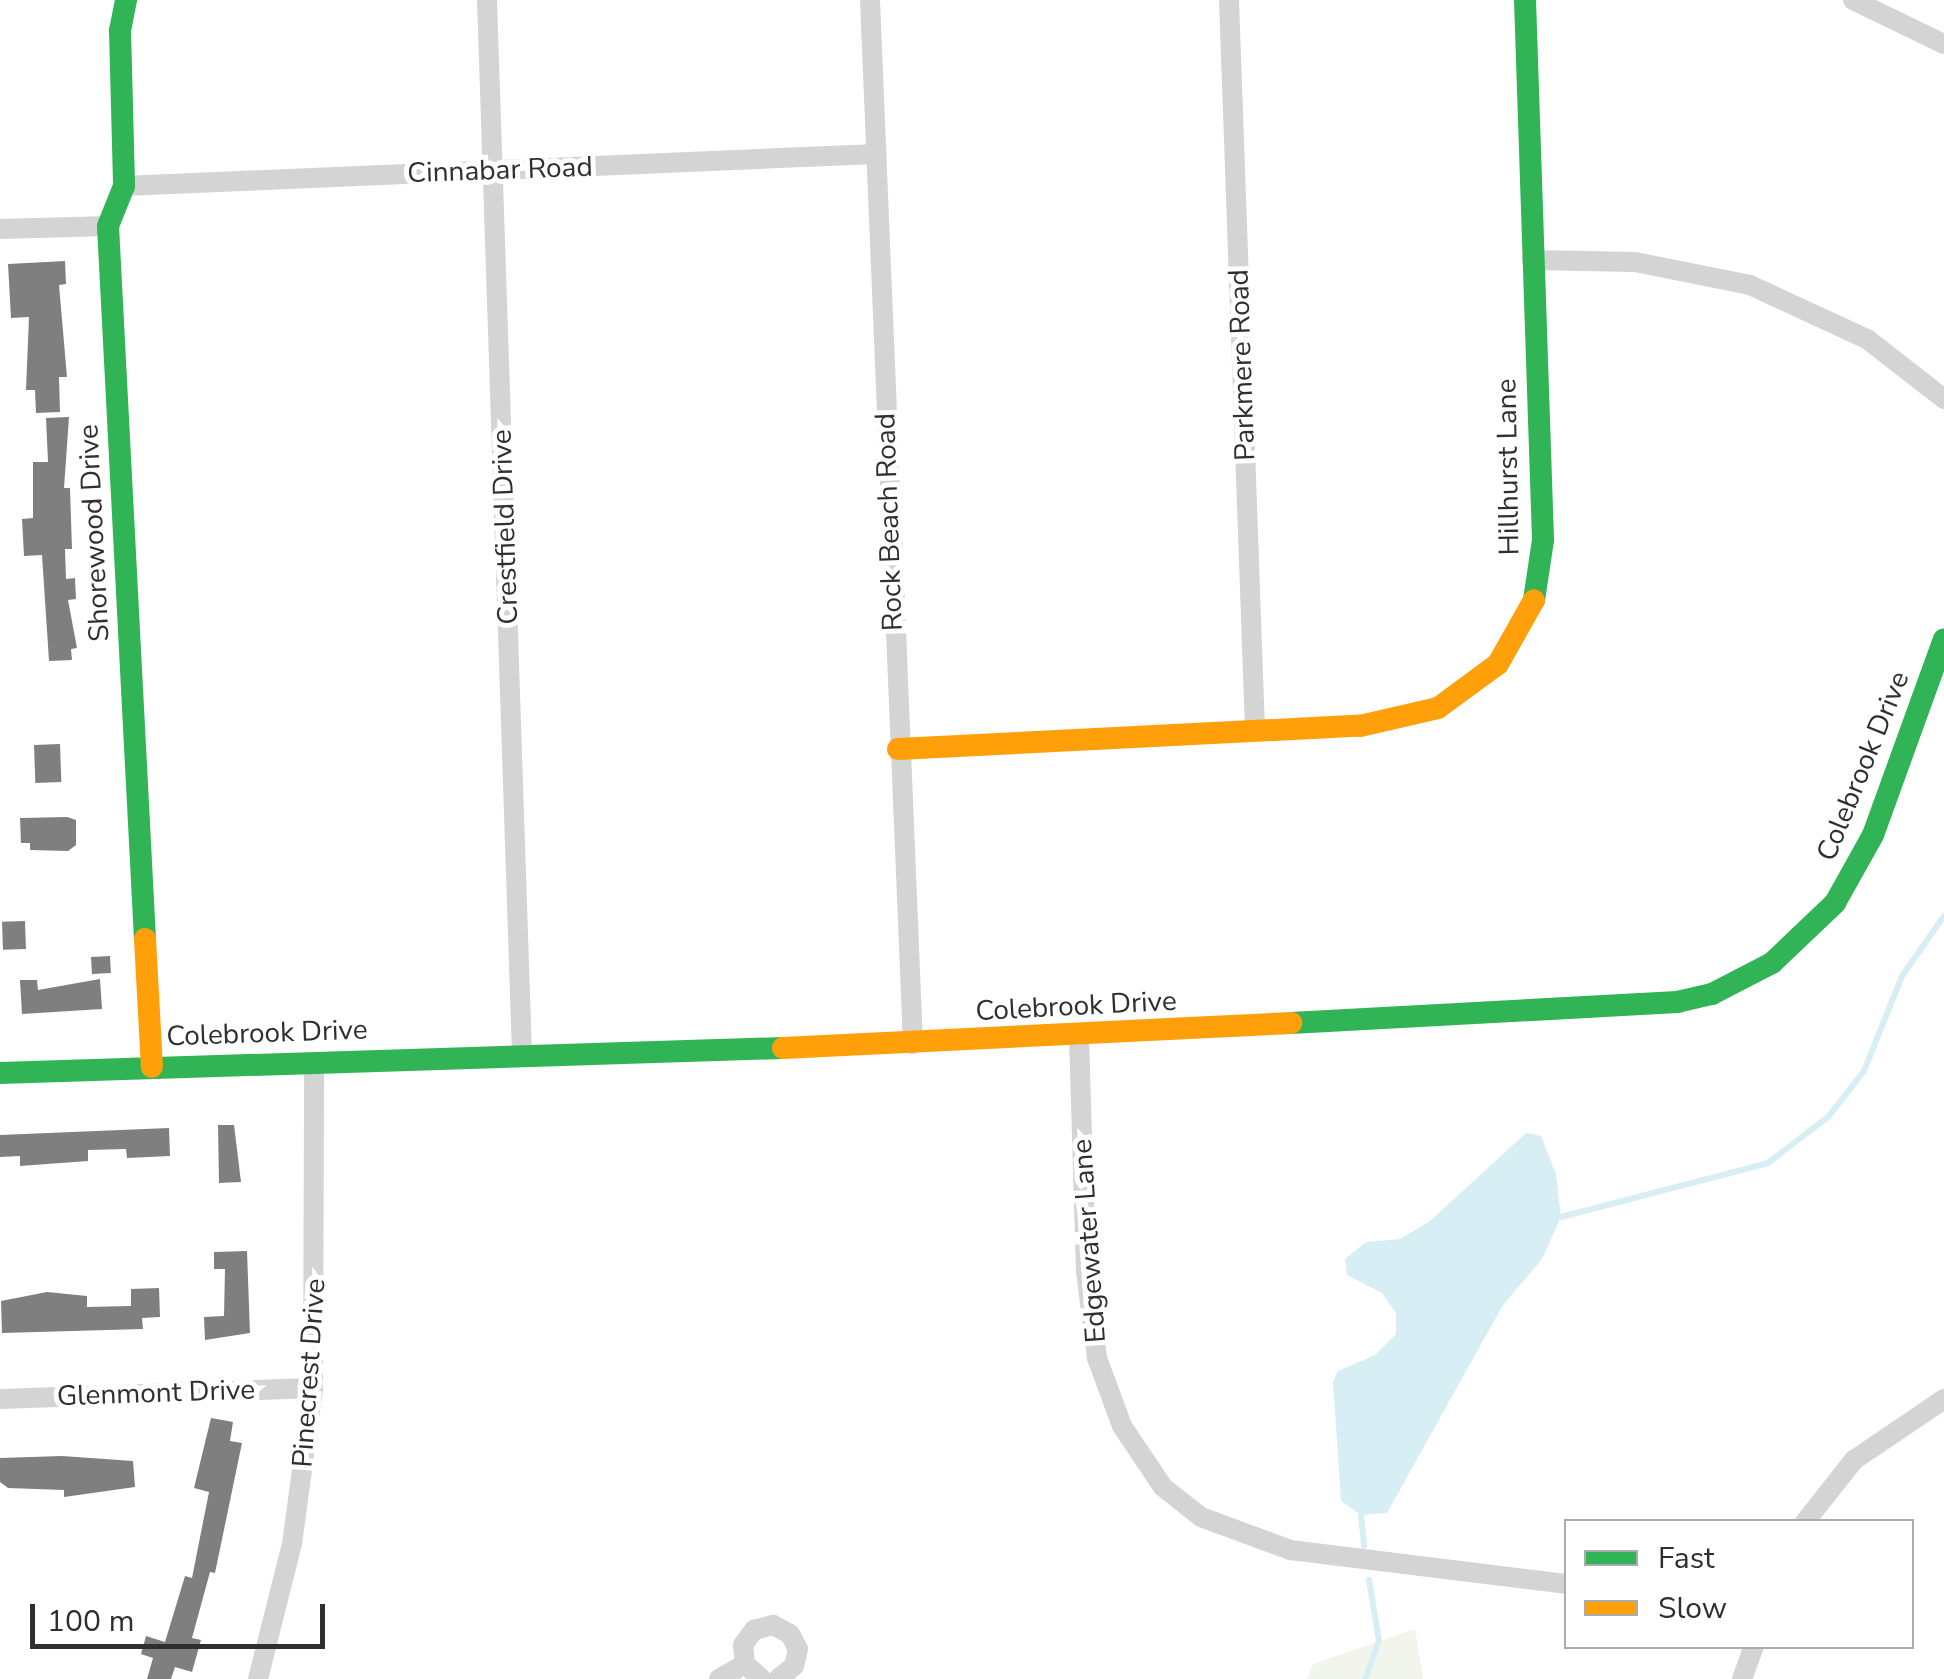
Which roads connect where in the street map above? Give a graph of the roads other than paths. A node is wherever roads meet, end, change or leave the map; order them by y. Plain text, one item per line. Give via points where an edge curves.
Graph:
1 (126, 0) edge
2 (487, 0) edge
3 (870, 0) edge
4 (1229, 0) edge
5 (1525, 0) edge
6 (1853, 0) edge
7 (1944, 44) edge
8 (876, 154) junction
9 (494, 170) junction
10 (124, 186) junction
11 (108, 226) junction
12 (0, 229) edge
13 (1532, 260) junction
14 (1944, 399) edge
15 (1944, 639) edge
16 (1255, 731) junction
17 (898, 749) junction
18 (1079, 1036) junction
19 (913, 1044) junction
20 (522, 1054) junction
21 (314, 1063) junction
22 (152, 1066) junction
23 (0, 1073) edge
24 (313, 1388) junction
25 (0, 1399) edge
26 (1944, 1399) edge
27 (1807, 1519) edge
28 (1564, 1584) edge
29 (1748, 1649) edge
30 (745, 1664) junction
31 (258, 1679) edge
32 (719, 1679) edge
33 (762, 1679) edge
34 (778, 1679) edge
35 (1742, 1679) edge

1 - 10 street, Shorewood Drive via 120,30
2 - 9 street, Crestfield Drive
3 - 8 street, Rock Beach Road
4 - 16 street, Parkmere Road
5 - 13 street, Hillhurst Lane via 1521,42
6 - 7 street
8 - 9 street, Cinnabar Road
8 - 17 street, Rock Beach Road
9 - 10 street, Cinnabar Road
9 - 20 street, Crestfield Drive
10 - 11 street, Shorewood Drive
11 - 12 street
11 - 22 street, Shorewood Drive
13 - 14 street via 1635,262 1750,285 1867,338
13 - 16 street, Hillhurst Lane via 1543,540 1533,608 1520,634 1474,686 1438,708 1360,726
15 - 18 street, Colebrook Drive via 1856,872 1821,920 1740,982 1694,998 1619,1010
16 - 17 street, Hillhurst Lane
17 - 19 street, Rock Beach Road
18 - 19 street, Colebrook Drive
18 - 28 street, Edgewater Lane via 1086,1272 1097,1358 1122,1426 1162,1486 1201,1517 1290,1550
19 - 20 street, Colebrook Drive
20 - 21 street, Colebrook Drive
21 - 22 street, Colebrook Drive
21 - 24 street, Pinecrest Drive
22 - 23 street, Colebrook Drive
24 - 25 street, Glenmont Drive
24 - 31 street, Pinecrest Drive via 292,1544
26 - 27 street via 1854,1460
29 - 35 street
30 - 32 street
30 - 33 street
30 - 34 street via 747,1637 763,1626 782,1628 795,1641 797,1658

